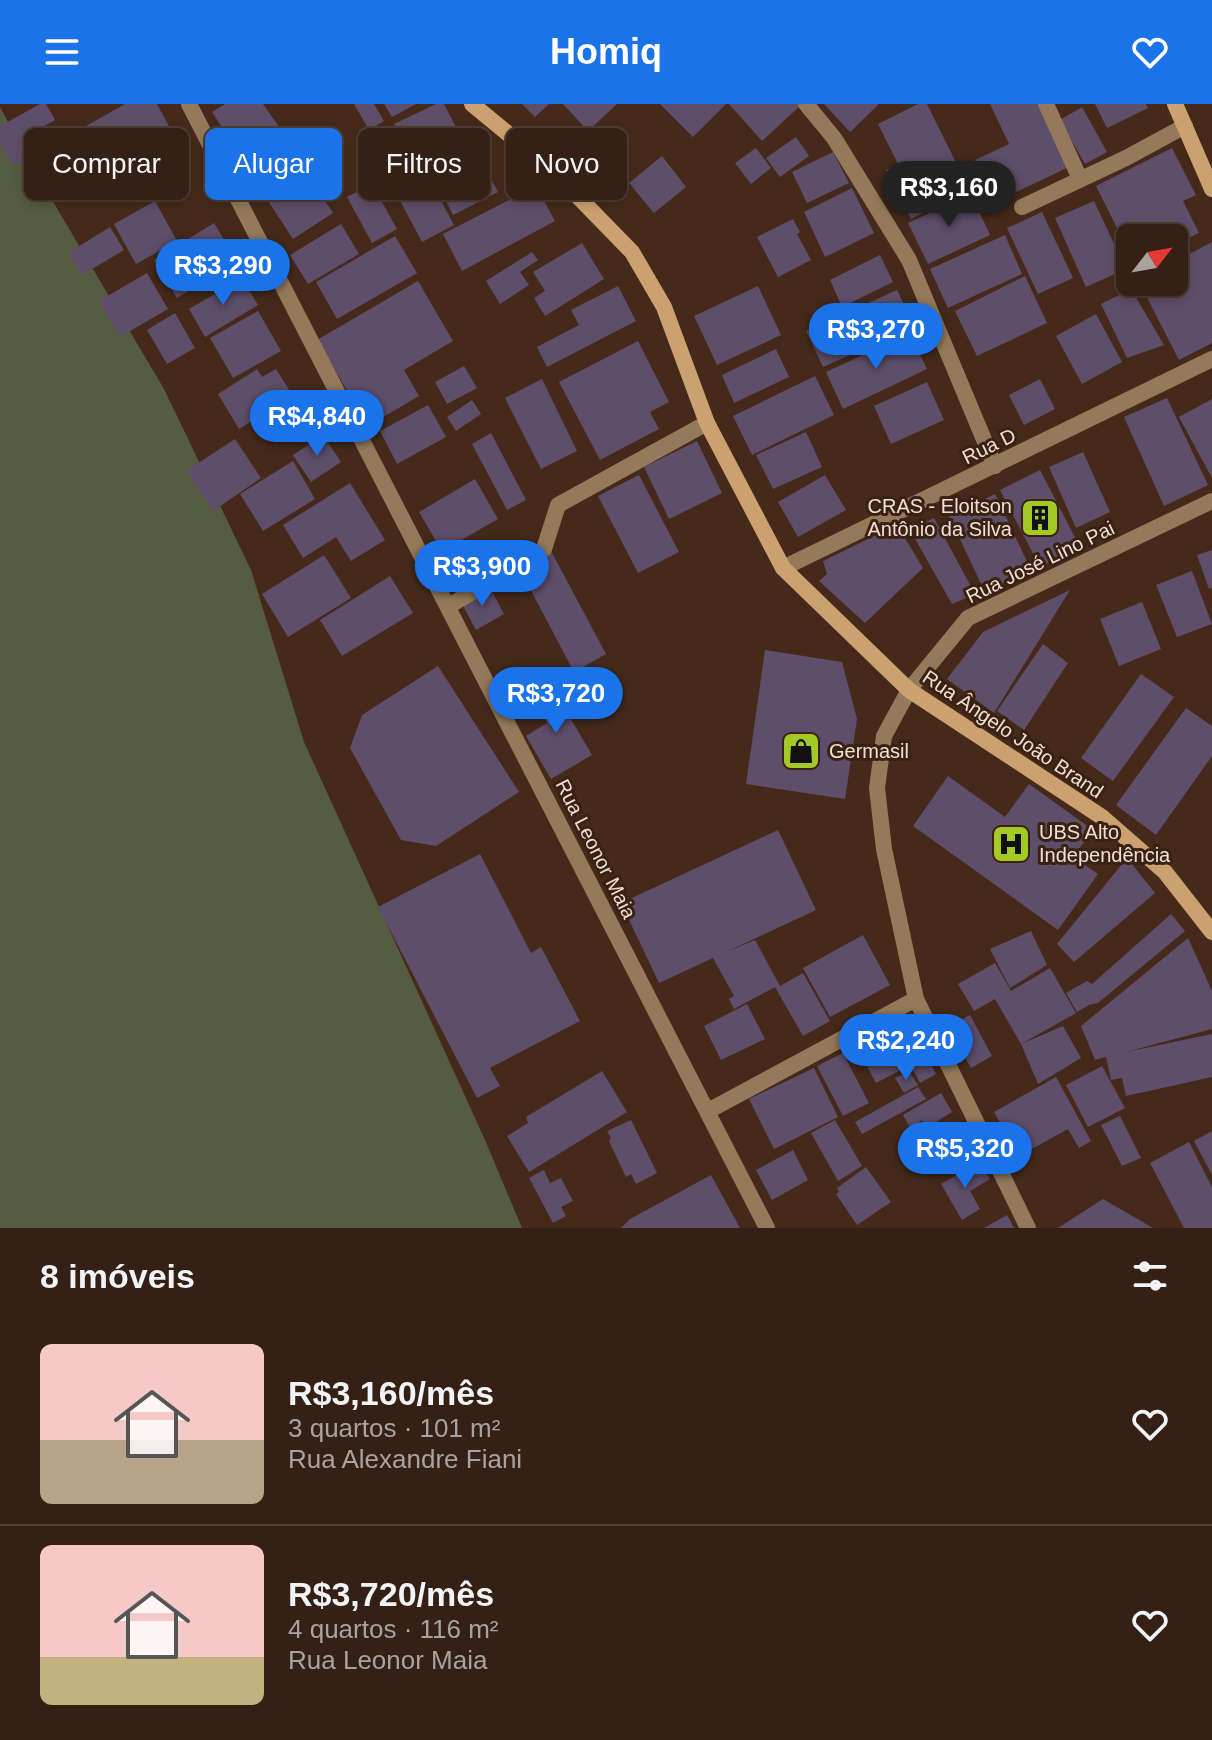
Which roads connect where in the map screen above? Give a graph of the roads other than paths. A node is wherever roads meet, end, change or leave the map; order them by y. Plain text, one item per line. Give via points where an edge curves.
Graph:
1 (189, 104) edge
2 (472, 104) edge
3 (806, 104) edge
4 (1046, 104) edge
5 (1175, 104) edge
6 (1185, 126) junction
7 (1080, 179) junction
8 (1212, 189) edge
9 (1022, 207) dead end
10 (1212, 359) edge
11 (707, 423) junction
12 (995, 466) junction
13 (1212, 501) edge
14 (783, 568) junction
15 (449, 606) junction
16 (909, 690) junction
17 (1212, 932) edge
18 (916, 999) junction
19 (708, 1111) junction
20 (767, 1228) edge
21 (1028, 1228) edge

1 - 15 street, Rua Leonor Maia
2 - 11 street, Rua Ângelo João Brand via 551,169 632,252 664,307
3 - 12 street via 834,138 909,260
4 - 7 street
5 - 6 street
6 - 7 street
6 - 8 street
7 - 9 street
10 - 12 street, Rua D
11 - 14 street, Rua Ângelo João Brand
11 - 15 street via 558,505 544,549
12 - 14 street, Rua D
13 - 16 street, Rua José Lino Pai via 968,618
14 - 16 street, Rua Ângelo João Brand
15 - 19 street, Rua Leonor Maia
16 - 17 street, Rua Ângelo João Brand via 1102,817 1165,872
16 - 18 street, Rua José Lino Pai via 884,736 877,788 884,849
18 - 19 street
18 - 21 street, Rua José Lino Pai
19 - 20 street, Rua Leonor Maia

